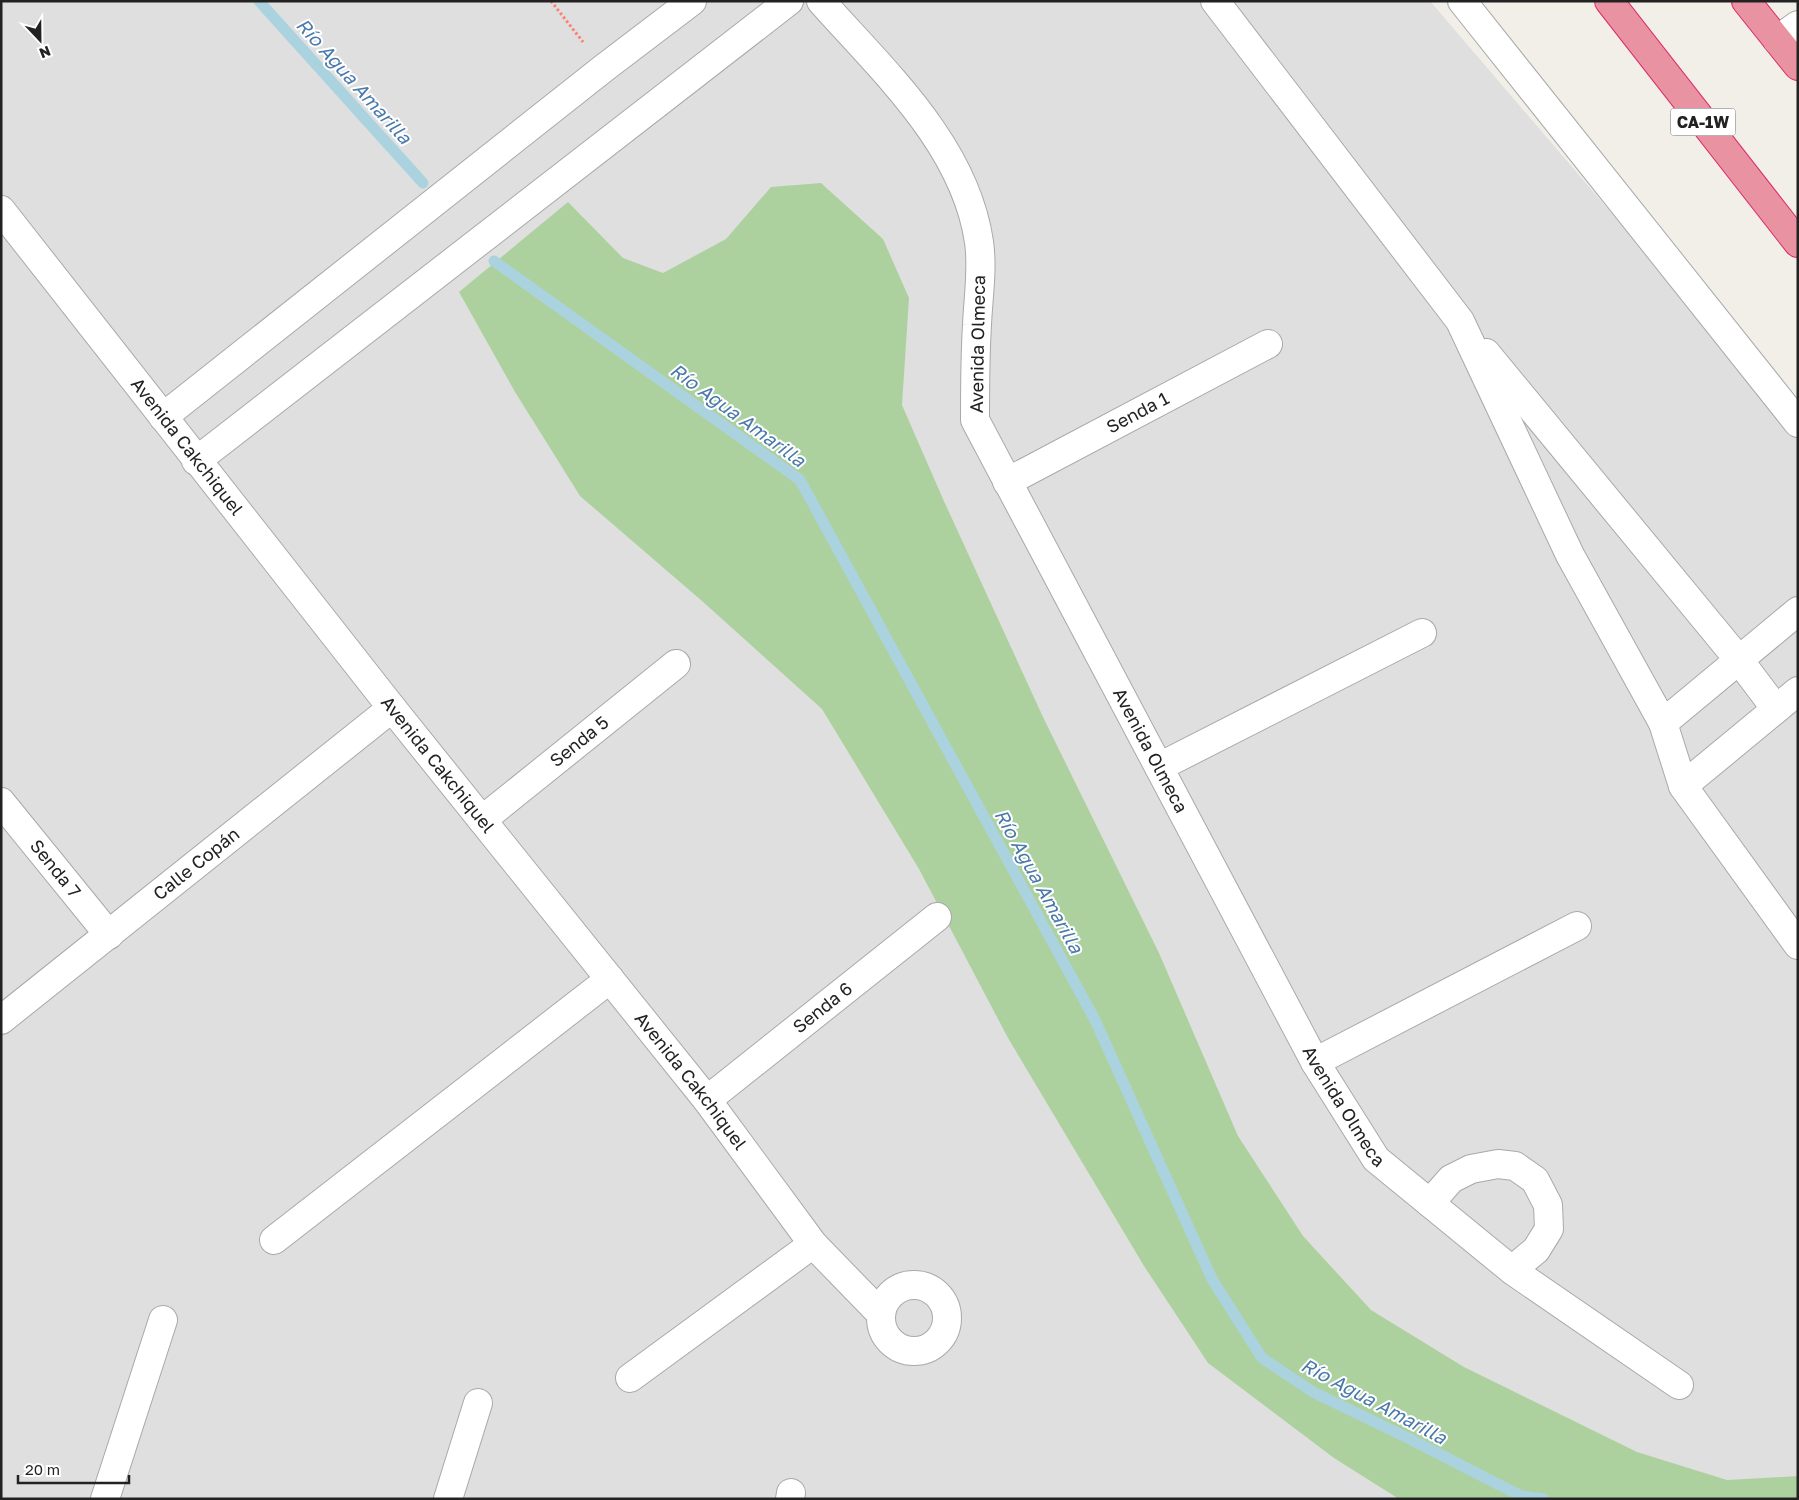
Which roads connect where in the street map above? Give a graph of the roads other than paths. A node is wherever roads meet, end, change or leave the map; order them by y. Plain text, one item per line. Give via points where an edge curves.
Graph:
1 (692, 1) edge
2 (789, 1) edge
3 (821, 1) edge
4 (1215, 1) edge
5 (1462, 1) edge
6 (1609, 1) edge
7 (1746, 1) edge
8 (1787, 32) edge
9 (1798, 66) edge
10 (1, 210) edge
11 (1798, 242) edge
12 (1460, 321) junction
13 (1268, 344) dead end
14 (163, 417) junction
15 (1798, 423) edge
16 (196, 460) junction
17 (1007, 482) junction
18 (1798, 611) edge
19 (1422, 633) dead end
20 (1739, 660) junction
21 (676, 664) dead end
22 (1798, 691) edge
23 (392, 708) junction
24 (1776, 709) junction
25 (1663, 723) junction
26 (1159, 767) junction
27 (1682, 786) junction
28 (1, 802) edge
29 (482, 820) junction
30 (937, 916) dead end
31 (1577, 926) dead end
32 (109, 935) junction
33 (1798, 944) edge
34 (610, 979) junction
35 (1, 1020) edge
36 (1315, 1062) junction
37 (707, 1100) junction
38 (1430, 1203) junction
39 (274, 1240) dead end
40 (813, 1244) junction
41 (1512, 1270) junction
42 (881, 1314) dead end
43 (163, 1320) dead end
44 (630, 1378) dead end
45 (1679, 1385) dead end
46 (478, 1403) dead end
47 (105, 1499) edge
48 (448, 1499) edge

1 - 14 street
2 - 16 street
3 - 17 street, Avenida Olmeca via 918,109 946,154 973,209 980,244 975,420
4 - 12 street
5 - 15 street
6 - 11 highway, CA-1W
7 - 8 highway
8 - 9 highway
10 - 14 street, Avenida Cakchiquel
12 - 20 street
12 - 25 street via 1570,555
13 - 17 street, Senda 1
14 - 16 street, Avenida Cakchiquel
16 - 23 street, Avenida Cakchiquel
17 - 26 street, Avenida Olmeca
18 - 20 street
19 - 26 street
20 - 24 street
20 - 25 street
21 - 29 street, Senda 5
22 - 24 street
23 - 29 street, Avenida Cakchiquel
23 - 32 street, Calle Copán
24 - 27 street
25 - 27 street
26 - 36 street, Avenida Olmeca
27 - 33 street
28 - 32 street, Senda 7
29 - 34 street, Avenida Cakchiquel
30 - 37 street, Senda 6
31 - 36 street
32 - 35 street, Calle Copán
34 - 37 street, Avenida Cakchiquel
34 - 39 street
36 - 38 street, Avenida Olmeca via 1376,1159
37 - 40 street, Avenida Cakchiquel
38 - 41 street, Avenida Olmeca
38 - 41 street via 1451,1179 1471,1169 1498,1164 1515,1166 1535,1180 1548,1205 1549,1229 1536,1250
40 - 42 street, Avenida Cakchiquel
40 - 44 street
41 - 45 street, Avenida Olmeca
43 - 47 street
46 - 48 street

